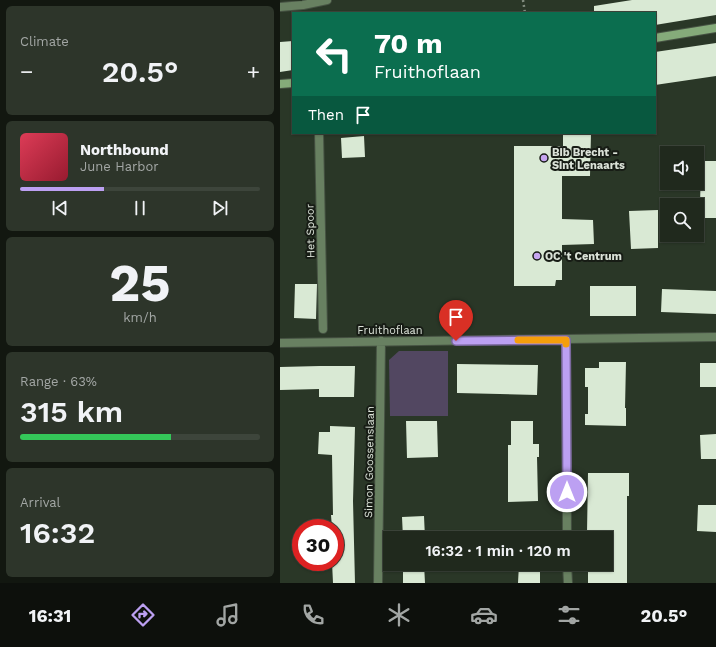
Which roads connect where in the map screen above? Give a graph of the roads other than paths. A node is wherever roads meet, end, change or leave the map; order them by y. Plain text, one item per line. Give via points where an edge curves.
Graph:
1 (327, 0) edge
2 (280, 7) edge
3 (716, 28) edge
4 (656, 38) edge
5 (292, 83) edge
6 (280, 84) edge
7 (319, 134) edge
8 (323, 329) dead end
9 (716, 337) edge
10 (566, 340) junction
11 (381, 341) junction
12 (280, 342) edge
13 (567, 531) edge
14 (568, 571) edge
15 (378, 583) edge
16 (568, 583) edge

1 - 2 street
3 - 4 street
5 - 6 street
7 - 8 street, Het Spoor
9 - 10 street, Fruithoflaan
10 - 11 street, Fruithoflaan
10 - 13 street
11 - 12 street, Fruithoflaan
11 - 15 street, Simon Goossenslaan
14 - 16 street

